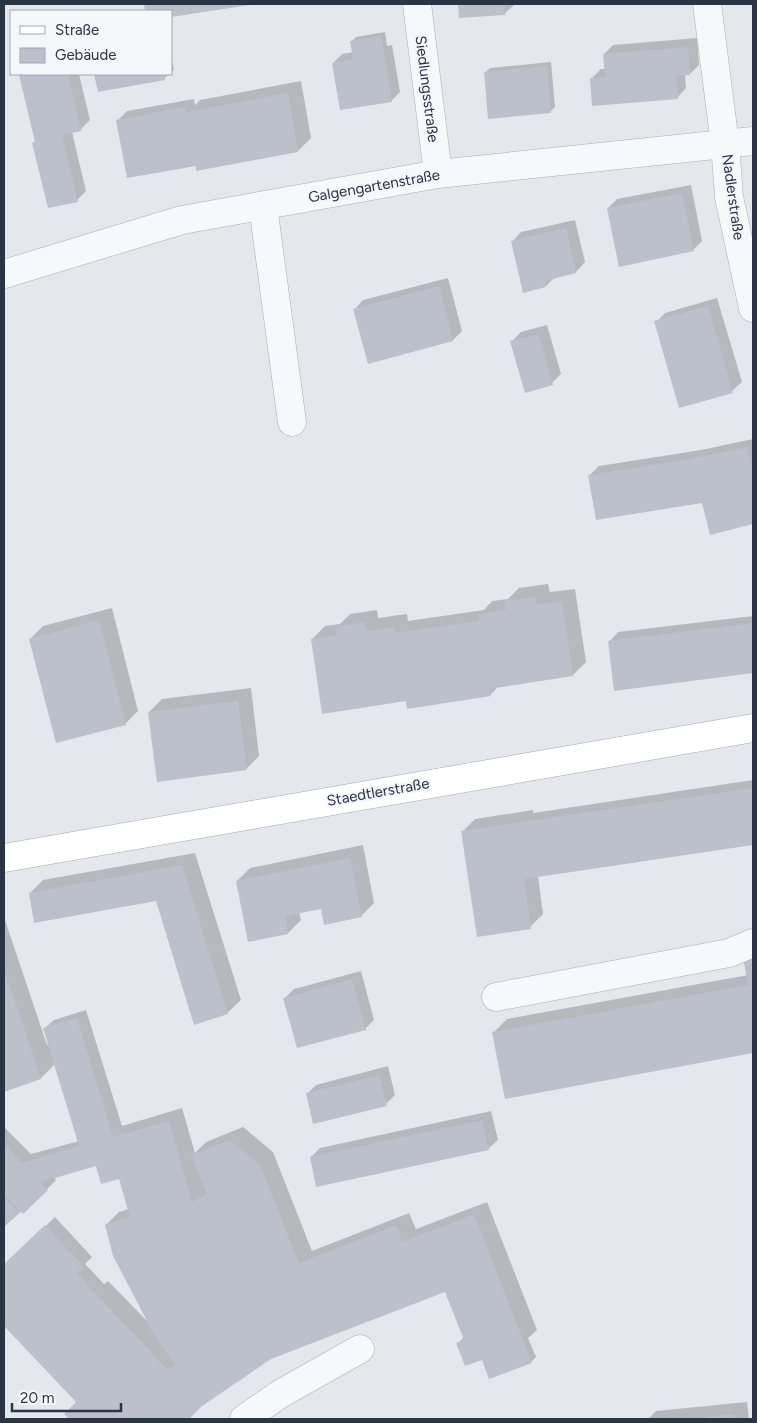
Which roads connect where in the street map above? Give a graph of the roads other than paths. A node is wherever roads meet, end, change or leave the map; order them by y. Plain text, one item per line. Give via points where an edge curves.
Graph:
1 (416, 4) edge
2 (707, 4) edge
3 (753, 141) edge
4 (725, 144) junction
5 (438, 174) junction
6 (264, 206) junction
7 (4, 274) edge
8 (753, 308) edge
9 (292, 422) dead end
10 (753, 728) edge
11 (4, 858) edge
12 (753, 943) edge
13 (496, 997) dead end
14 (360, 1349) dead end
15 (244, 1419) edge

1 - 5 street, Siedlungsstraße
2 - 4 street, Nadlerstraße
3 - 4 street, Galgengartenstraße
4 - 5 street, Galgengartenstraße
4 - 8 street, Nadlerstraße via 729,197
5 - 6 street, Galgengartenstraße
6 - 7 street, Galgengartenstraße via 182,220
6 - 9 street
10 - 11 main road, Staedtlerstraße
12 - 13 street via 729,953
14 - 15 street via 280,1394

